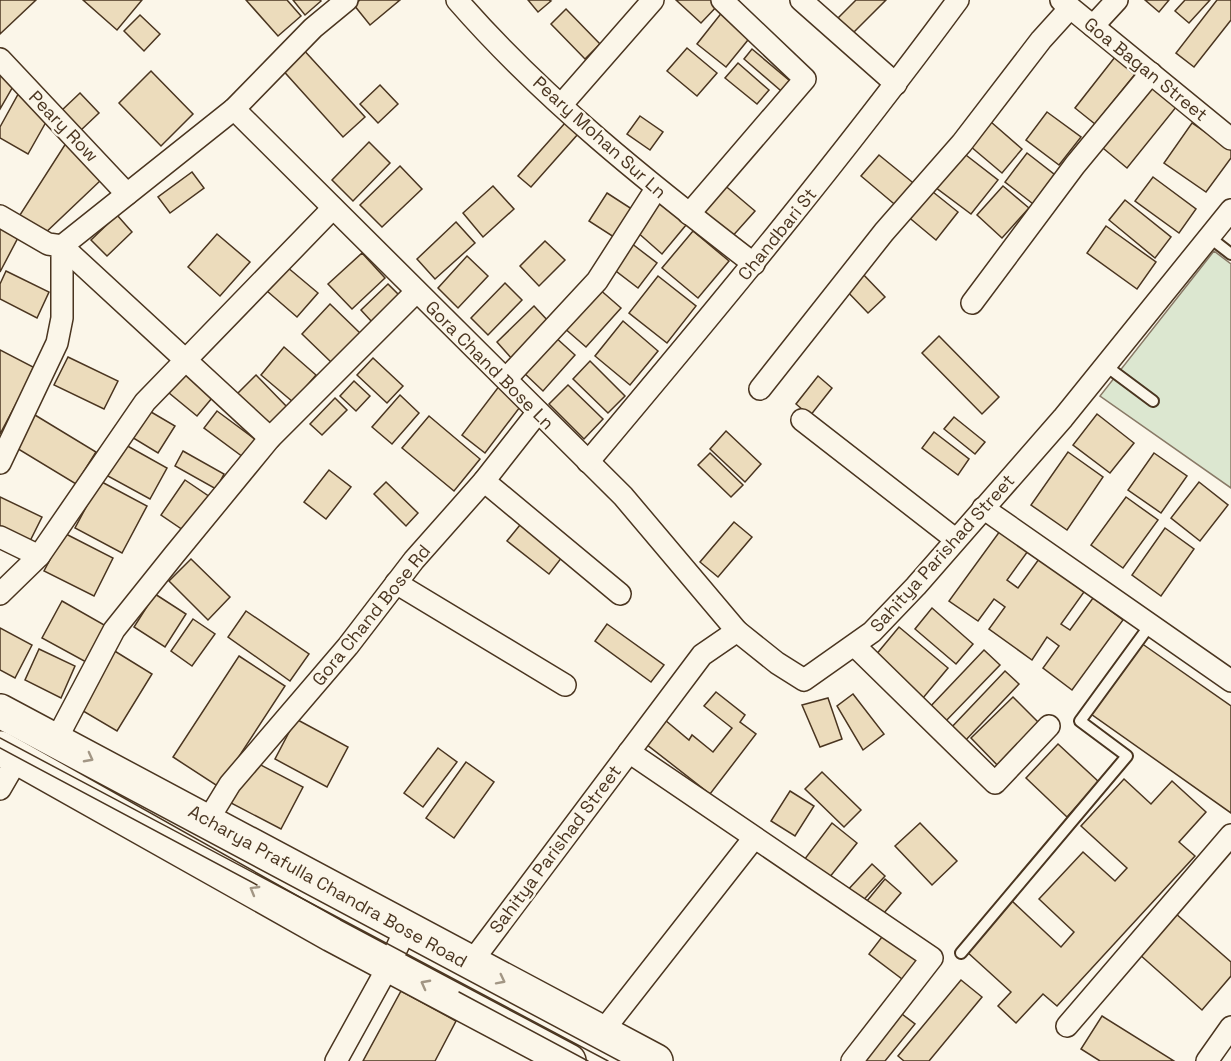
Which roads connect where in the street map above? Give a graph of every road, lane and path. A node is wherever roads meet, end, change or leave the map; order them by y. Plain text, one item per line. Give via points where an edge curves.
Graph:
1 (347, 0) edge
2 (457, 0) edge
3 (653, 0) edge
4 (722, 0) edge
5 (801, 0) edge
6 (958, 0) edge
7 (1117, 0) edge
8 (1065, 4) edge
9 (1093, 27) junction
10 (0, 59) edge
11 (1151, 73) junction
12 (896, 84) junction
13 (562, 104) junction
14 (234, 109) junction
15 (1231, 139) edge
16 (656, 189) junction
17 (128, 194) junction
18 (333, 208) junction
19 (1231, 210) edge
20 (689, 214) junction
21 (0, 216) edge
22 (1209, 237) junction
23 (62, 246) junction
24 (1231, 254) edge
25 (754, 264) junction
26 (416, 292) junction
27 (972, 303) dead end
28 (185, 360) junction
29 (1106, 366) junction
30 (506, 379) junction
31 (760, 389) dead end
32 (1153, 401) dead end
33 (538, 412) junction
34 (802, 420) dead end
35 (270, 438) junction
36 (588, 462) junction
37 (0, 463) edge
38 (484, 481) junction
39 (983, 508) junction
40 (0, 537) edge
41 (955, 539) junction
42 (39, 556) junction
43 (396, 583) junction
44 (0, 594) edge
45 (620, 594) dead end
46 (1150, 624) junction
47 (737, 631) junction
48 (855, 646) junction
49 (1231, 681) edge
50 (565, 685) dead end
51 (0, 711) edge
52 (1049, 726) dead end
53 (56, 740) junction
54 (629, 752) junction
55 (9, 753) edge
56 (0, 789) edge
57 (208, 820) junction
58 (1231, 836) edge
59 (754, 838) junction
60 (406, 928) junction
61 (961, 953) dead end
62 (470, 964) junction
63 (389, 965) junction
64 (1067, 1026) dead end
65 (1231, 1027) edge
66 (602, 1032) junction
67 (336, 1061) edge
68 (569, 1061) edge
69 (656, 1061) edge
70 (852, 1061) edge
71 (1207, 1061) edge

1 - 14 street via 312,28
2 - 13 street, Peary Mohan Sur Ln via 485,32
3 - 13 street
4 - 20 street via 805,79
5 - 12 street
6 - 12 street, Chandbari St
7 - 9 street
8 - 9 street, Goa Bagan Street
8 - 31 street via 962,142 884,231
9 - 11 street, Goa Bagan Street
10 - 17 street, Peary Row
11 - 15 street, Goa Bagan Street
11 - 27 street via 1075,165
12 - 25 street, Chandbari St
13 - 16 street, Peary Mohan Sur Ln
14 - 17 street
14 - 18 street, Gora Chand Bose Ln
16 - 20 street, Peary Mohan Sur Ln
16 - 30 street via 597,281
17 - 23 street
18 - 26 street, Gora Chand Bose Ln
18 - 28 street
19 - 22 street, Sahitya Parishad Street
20 - 25 street, Peary Mohan Sur Ln
21 - 23 street via 48,244
22 - 24 lane
22 - 29 street, Sahitya Parishad Street
23 - 28 street
23 - 37 street via 62,318 57,343
25 - 36 street, Chandbari St
26 - 30 street, Gora Chand Bose Ln
26 - 35 street
28 - 35 street
28 - 42 street via 146,402
29 - 32 lane
29 - 39 street, Sahitya Parishad Street
30 - 33 street, Gora Chand Bose Ln
33 - 36 street, Gora Chand Bose Ln
33 - 38 street, Gora Chand Bose Rd
34 - 41 street
35 - 53 street via 114,630
36 - 47 street, Gora Chand Bose Ln via 623,496
38 - 43 street, Gora Chand Bose Rd
38 - 45 street
39 - 41 street, Sahitya Parishad Street
39 - 46 street
40 - 42 street
41 - 48 street, Sahitya Parishad Street via 916,586
42 - 44 street
43 - 50 street
43 - 57 street, Gora Chand Bose Rd via 231,784
46 - 49 street
46 - 61 lane via 1080,722 1127,756
47 - 48 street, Sahitya Parishad Street via 804,680
47 - 54 street, Sahitya Parishad Street via 702,655
48 - 52 street via 995,783
51 - 53 main road, Acharya Prafulla Chandra Bose Road
53 -> 57 main road, Acharya Prafulla Chandra Bose Road
54 - 59 street
54 - 62 street, Sahitya Parishad Street
55 - 56 street
63 -> 55 main road
57 - 60 main road, Acharya Prafulla Chandra Bose Road
58 - 64 street
59 - 66 street
59 - 70 street via 932,958
60 - 62 main road, Acharya Prafulla Chandra Bose Road
60 - 63 street
62 -> 66 main road, Acharya Prafulla Chandra Bose Road
63 - 67 street
68 -> 63 main road
65 - 71 street
66 - 69 main road, Acharya Prafulla Chandra Bose Road

